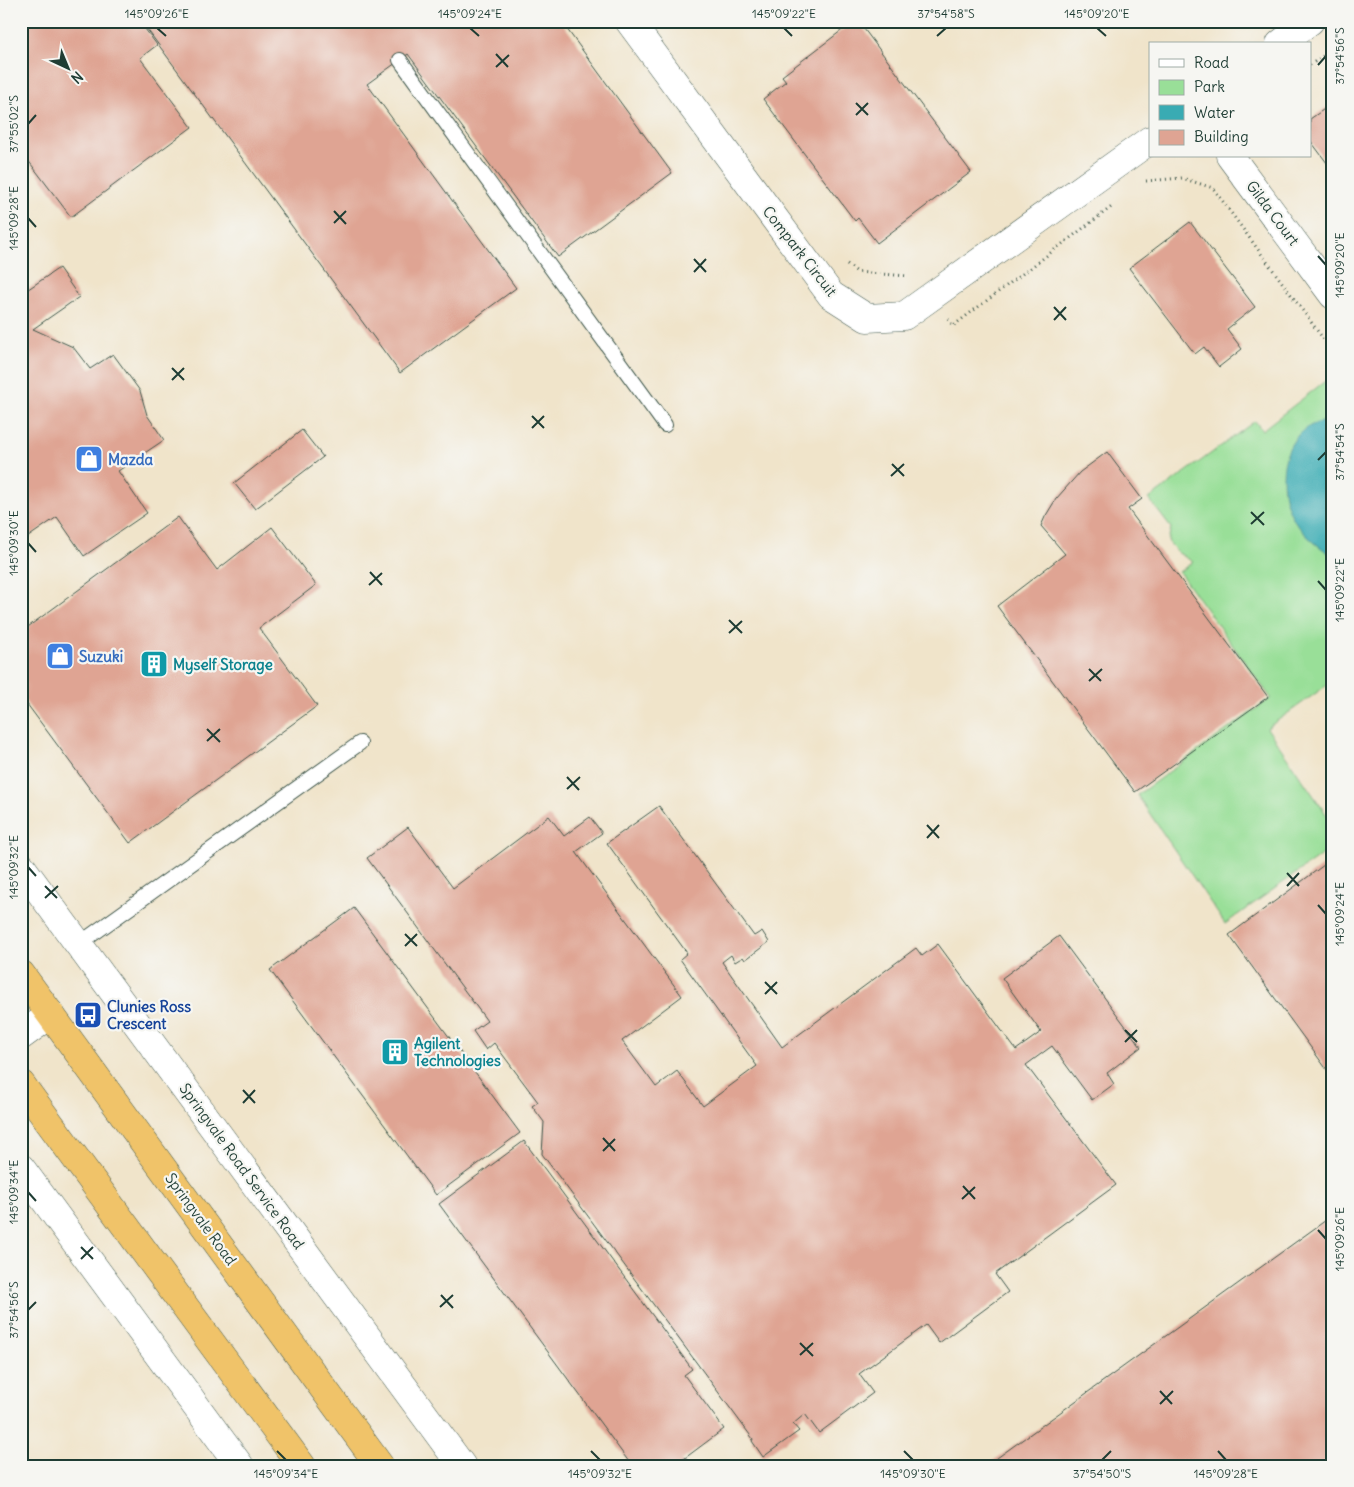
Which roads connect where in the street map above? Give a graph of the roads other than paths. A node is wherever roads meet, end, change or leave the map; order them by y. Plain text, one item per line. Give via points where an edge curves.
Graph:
1 (629, 21) edge
2 (1310, 21) edge
3 (1283, 42) edge
4 (400, 60) dead end
5 (1149, 141) edge
6 (1231, 158) edge
7 (1333, 295) edge
8 (665, 425) dead end
9 (360, 743) dead end
10 (21, 866) edge
11 (79, 944) junction
12 (21, 974) edge
13 (50, 1014) junction
14 (21, 1036) edge
15 (21, 1084) edge
16 (21, 1168) edge
17 (240, 1466) edge
18 (302, 1466) edge
19 (380, 1466) edge
20 (462, 1466) edge

1 - 5 street, Compark Circuit via 831,295 867,318 904,316
2 - 3 street
4 - 8 lane
6 - 7 street, Gilda Court
9 - 11 lane
10 - 11 street, Springvale Road Service Road
11 - 20 street, Springvale Road Service Road
12 - 13 highway, Springvale Road
13 - 14 street
13 - 19 highway, Springvale Road
15 - 18 highway
16 - 17 street

